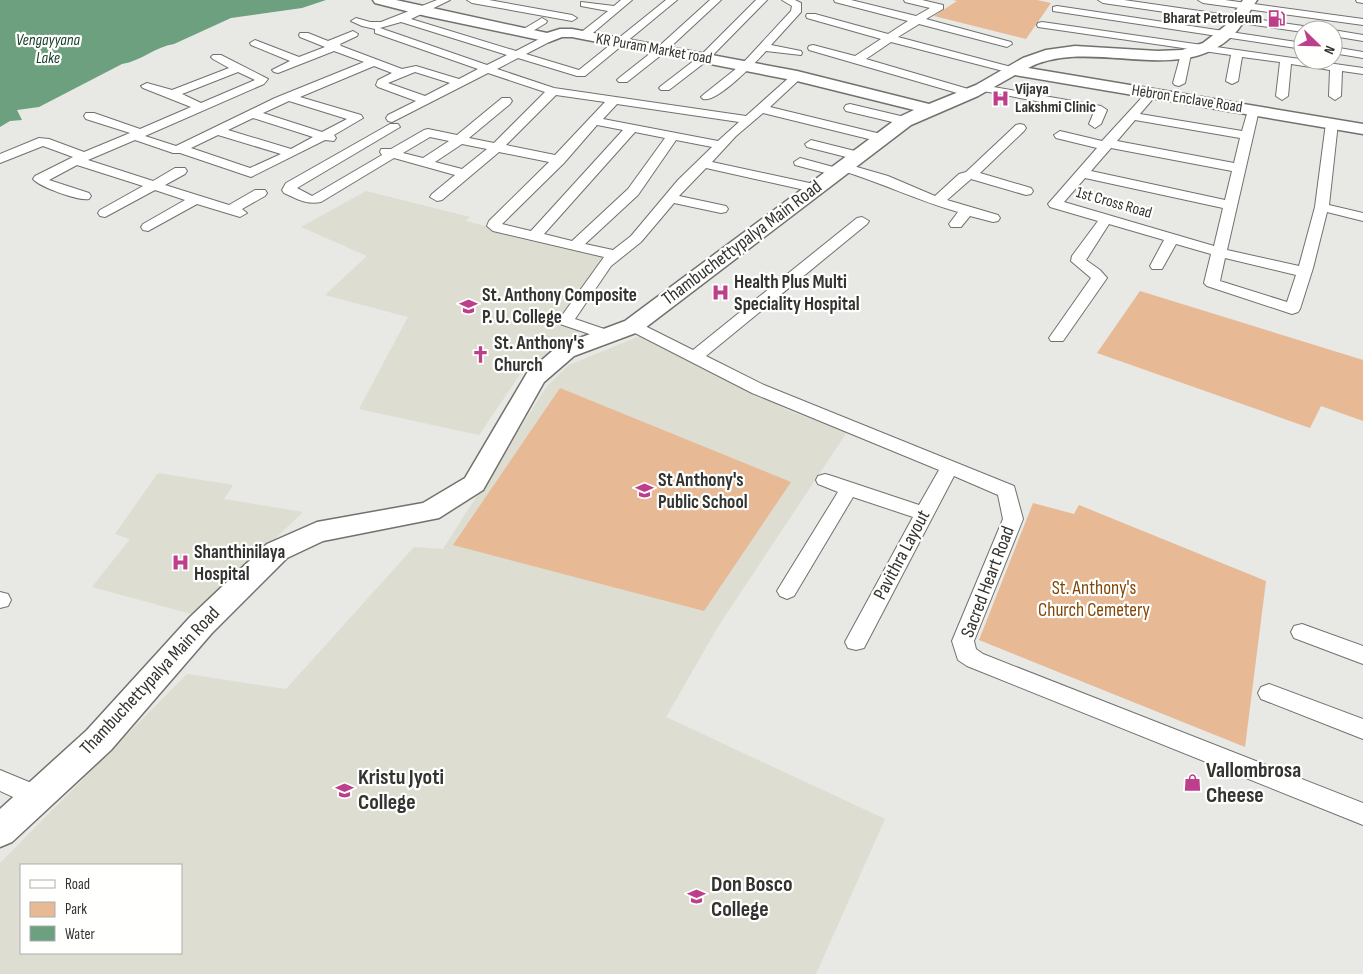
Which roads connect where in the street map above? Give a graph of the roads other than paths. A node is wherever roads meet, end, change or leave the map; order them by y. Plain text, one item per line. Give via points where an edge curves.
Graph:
1 (380, 0) edge
2 (445, 0) edge
3 (627, 0) edge
4 (672, 0) edge
5 (716, 0) edge
6 (762, 0) edge
7 (787, 0) edge
8 (839, 0) edge
9 (909, 0) edge
10 (1103, 0) edge
11 (1204, 0) edge
12 (1276, 0) edge
13 (585, 4) dead end
14 (473, 5) edge
15 (1320, 6) dead end
16 (615, 9) junction
17 (1056, 9) dead end
18 (422, 11) junction
19 (504, 15) dead end
20 (812, 16) dead end
21 (398, 18) junction
22 (572, 18) dead end
23 (457, 19) junction
24 (917, 20) junction
25 (356, 21) dead end
26 (542, 21) dead end
27 (1363, 22) edge
28 (486, 25) junction
29 (1042, 25) dead end
30 (1237, 25) edge
31 (323, 28) dead end
32 (1293, 29) edge
33 (379, 31) dead end
34 (301, 33) joint
35 (522, 33) junction
36 (353, 34) dead end
37 (1343, 35) edge
38 (583, 36) junction
39 (549, 38) junction
40 (889, 38) junction
41 (1363, 38) edge
42 (621, 42) junction
43 (256, 43) dead end
44 (1293, 43) edge
45 (1007, 44) dead end
46 (333, 45) junction
47 (765, 47) junction
48 (813, 48) dead end
49 (662, 50) junction
50 (1198, 50) junction
51 (1343, 52) edge
52 (797, 53) dead end
53 (516, 55) junction
54 (1363, 55) edge
55 (217, 57) dead end
56 (704, 58) junction
57 (857, 60) junction
58 (1286, 60) junction
59 (299, 61) junction
60 (1293, 61) edge
61 (376, 62) junction
62 (746, 66) junction
63 (238, 68) junction
64 (1343, 68) edge
65 (278, 70) dead end
66 (486, 70) junction
67 (1010, 70) junction
68 (1336, 70) edge
69 (844, 71) dead end
70 (1363, 71) edge
71 (402, 73) junction
72 (797, 76) junction
73 (337, 77) junction
74 (623, 80) dead end
75 (1232, 80) dead end
76 (350, 82) dead end
77 (460, 83) junction
78 (1179, 83) dead end
79 (588, 85) dead end
80 (147, 86) dead end
81 (665, 88) dead end
82 (553, 90) junction
83 (976, 90) junction
84 (172, 94) junction
85 (1151, 94) junction
86 (577, 95) junction
87 (490, 96) dead end
88 (1282, 96) dead end
89 (1335, 96) dead end
90 (288, 97) junction
91 (707, 97) dead end
92 (426, 100) junction
93 (614, 100) junction
94 (789, 103) dead end
95 (766, 104) junction
96 (201, 106) junction
97 (519, 106) junction
98 (850, 108) dead end
99 (929, 109) junction
100 (1253, 110) junction
101 (252, 114) junction
102 (90, 116) dead end
103 (1130, 116) junction
104 (749, 120) junction
105 (596, 121) junction
106 (905, 121) junction
107 (393, 123) joint
108 (1332, 123) junction
109 (1095, 124) dead end
110 (632, 128) junction
111 (1020, 128) dead end
112 (1363, 128) edge
113 (218, 131) junction
114 (137, 134) junction
115 (673, 135) junction
116 (1060, 135) dead end
117 (1246, 135) junction
118 (324, 137) junction
119 (881, 138) junction
120 (458, 141) junction
121 (722, 144) junction
122 (811, 144) dead end
123 (1106, 144) junction
124 (361, 146) junction
125 (496, 148) junction
126 (181, 149) junction
127 (292, 153) junction
128 (394, 154) junction
129 (0, 159) edge
130 (81, 159) junction
131 (559, 160) junction
132 (800, 162) dead end
133 (424, 163) junction
134 (704, 164) junction
135 (846, 165) junction
136 (1238, 168) junction
137 (180, 171) dead end
138 (1082, 173) junction
139 (465, 174) junction
140 (971, 175) junction
141 (152, 186) junction
142 (814, 188) junction
143 (1026, 191) dead end
144 (260, 193) dead end
145 (84, 196) dead end
146 (437, 197) dead end
147 (670, 198) junction
148 (196, 199) junction
149 (937, 202) junction
150 (1230, 205) junction
151 (1322, 207) junction
152 (721, 210) dead end
153 (968, 210) junction
154 (235, 212) joint
155 (105, 213) dead end
156 (1363, 217) edge
157 (993, 218) dead end
158 (1106, 219) junction
159 (862, 221) dead end
160 (956, 224) dead end
161 (148, 227) dead end
162 (534, 237) junction
163 (1172, 238) junction
164 (575, 246) junction
165 (1219, 252) junction
166 (614, 255) junction
167 (1157, 266) dead end
168 (1304, 272) junction
169 (632, 326) junction
170 (610, 336) junction
171 (1056, 338) dead end
172 (695, 358) junction
173 (949, 468) junction
174 (825, 480) dead end
175 (849, 489) junction
176 (924, 514) junction
177 (788, 591) dead end
178 (1302, 632) dead end
179 (856, 642) dead end
180 (1363, 655) edge
181 (1269, 693) dead end
182 (1363, 729) edge
183 (0, 780) edge
184 (37, 797) junction
185 (1363, 814) edge
186 (0, 831) edge

1 - 18 main road, KR Puram Market road
2 - 18 street
3 - 16 street
4 - 42 street
5 - 49 street
6 - 56 street
7 - 47 street via 797,5 796,12
8 - 24 street
9 - 24 street via 939,7
10 - 30 street
11 - 30 street
12 - 15 street
13 - 16 street
14 - 22 street
14 - 23 street
16 - 38 street
17 - 30 street
18 - 21 street
18 - 23 main road, KR Puram Market road
19 - 28 street
20 - 40 street
21 - 25 street via 378,26
21 - 53 street
23 - 28 main road, KR Puram Market road
24 - 40 street
24 - 45 street
26 - 35 street
27 - 30 street
28 - 35 main road, KR Puram Market road
29 - 50 street
30 - 32 street
30 - 44 street
30 - 50 main road
30 - 58 street
30 - 75 street
31 - 34 street
33 - 66 street
34 - 46 street
35 - 39 main road, KR Puram Market road
36 - 46 street
37 - 41 street
38 - 39 main road, KR Puram Market road via 565,33
38 - 42 main road, KR Puram Market road
39 - 53 street
40 - 57 street
40 - 67 street
42 - 49 main road, KR Puram Market road
42 - 53 street via 581,74
43 - 59 street
46 - 59 street
46 - 61 street
47 - 52 street
47 - 62 street
48 - 57 street
49 - 56 main road, KR Puram Market road
49 - 74 street
50 - 67 main road, Thambuchettypalya Main Road via 1164,56 1063,52 1037,57
50 - 78 street
51 - 54 street
53 - 66 street
55 - 63 street
56 - 62 main road, KR Puram Market road
56 - 81 street
57 - 69 street
57 - 83 street
58 - 60 street
58 - 88 street
59 - 65 street
61 - 71 street
61 - 73 street
62 - 72 main road, KR Puram Market road
62 - 91 street
63 - 84 street
63 - 96 street via 261,80
64 - 70 street
66 - 77 street
66 - 82 street
67 - 83 main road, Thambuchettypalya Main Road
67 - 85 main road, Hebron Enclave Road
68 - 89 street
71 - 77 street via 416,69
71 - 92 street via 382,84
72 - 95 street
72 - 99 main road, KR Puram Market road
73 - 76 street
73 - 90 street
77 - 92 street
79 - 86 street
80 - 84 street
82 - 86 street
82 - 97 street
83 - 99 main road, Thambuchettypalya Main Road
83 - 109 street via 1101,110
84 - 96 street
85 - 100 main road, Hebron Enclave Road
85 - 103 street, 1st Cross Road
86 - 93 street
87 - 97 street
90 - 101 street
90 - 118 street via 356,118
92 - 107 street
93 - 104 street
93 - 105 street
94 - 95 street
95 - 104 street
95 - 119 street
96 - 114 street
97 - 120 street
97 - 125 street
98 - 106 street
99 - 106 main road, Thambuchettypalya Main Road
100 - 108 main road, Hebron Enclave Road
100 - 117 street
101 - 113 street
101 - 118 street
102 - 114 street
103 - 117 street
103 - 123 street, 1st Cross Road
104 - 121 street
105 - 110 street
105 - 131 street
106 - 119 main road, Thambuchettypalya Main Road
107 - 124 street
108 - 112 main road, Hebron Enclave Road
108 - 151 street
110 - 115 street
110 - 162 street
111 - 140 street
113 - 126 street
113 - 127 street
114 - 126 street via 174,150
114 - 130 street
115 - 121 street
115 - 164 street via 633,192
116 - 123 street
117 - 136 street
118 - 124 street
118 - 127 street
119 - 135 main road, Thambuchettypalya Main Road
120 - 125 street
120 - 128 street via 428,133
120 - 133 street
121 - 134 street
122 - 135 street
123 - 136 street
123 - 138 street, 1st Cross Road
124 - 128 street
124 - 128 street via 289,190 311,200 316,199
125 - 131 street
125 - 139 street
126 - 127 street via 252,173
128 - 133 street
129 - 130 street via 46,142
130 - 141 street
130 - 145 street via 42,177 40,181
131 - 162 street via 494,224 498,228
132 - 135 street
133 - 139 street
134 - 142 street
134 - 147 street
135 - 142 main road, Thambuchettypalya Main Road
135 - 149 street
136 - 150 street
137 - 141 street
138 - 150 street
138 - 158 street, 1st Cross Road via 1055,204
139 - 146 street
140 - 143 street
140 - 149 street via 964,177
141 - 148 street
141 - 155 street
142 - 169 main road, Thambuchettypalya Main Road
144 - 154 street
147 - 152 street
147 - 166 street via 636,239
148 - 154 street
148 - 161 street
149 - 153 street
150 - 165 street
151 - 156 street
151 - 168 street
153 - 157 street
153 - 160 street
158 - 163 street, 1st Cross Road
158 - 171 street via 1078,261 1099,278
159 - 172 street
162 - 164 street
163 - 165 street, 1st Cross Road
163 - 167 street
164 - 166 street
165 - 168 street, 1st Cross Road
165 - 168 street via 1212,283 1292,309
166 - 170 street via 566,321
169 - 170 main road, Thambuchettypalya Main Road
169 - 172 street, Sacred Heart Road
170 - 184 main road, Thambuchettypalya Main Road via 566,352 535,378 474,484 430,511 318,532 277,551 201,625 99,740
172 - 173 street, Sacred Heart Road via 758,389
173 - 176 street, Pavithra Layout
173 - 185 street, Sacred Heart Road via 1007,492 1013,519 963,642 966,654
174 - 175 street
175 - 176 street
175 - 177 street
176 - 179 street, Pavithra Layout
178 - 180 street
181 - 182 street
183 - 184 street
184 - 186 main road, Thambuchettypalya Main Road

